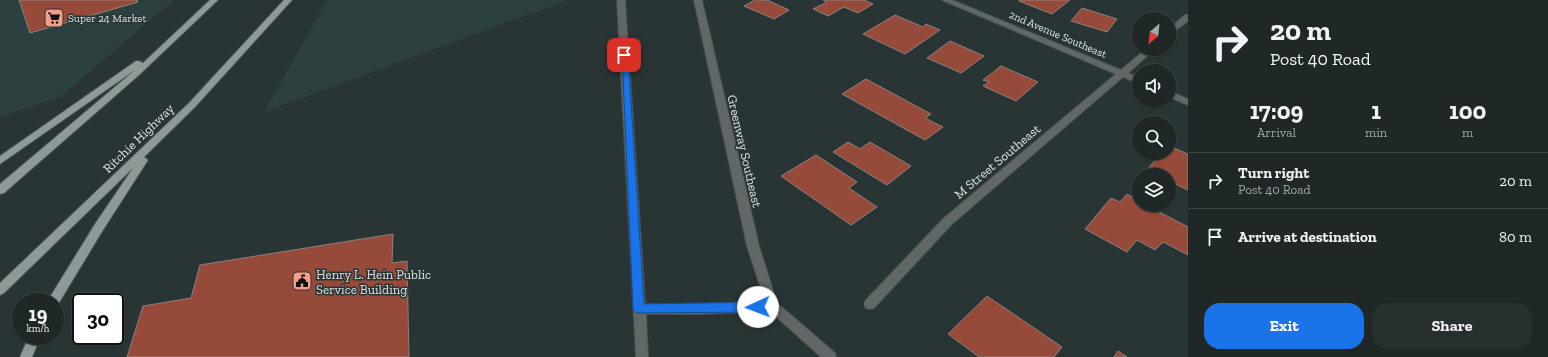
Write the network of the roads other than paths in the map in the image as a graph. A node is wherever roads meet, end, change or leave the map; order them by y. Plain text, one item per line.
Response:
1 (214, 0) edge
2 (288, 0) edge
3 (621, 0) edge
4 (698, 0) edge
5 (946, 0) edge
6 (1188, 17) edge
7 (1176, 27) edge
8 (178, 35) junction
9 (1143, 56) edge
10 (1121, 74) junction
11 (1132, 78) edge
12 (1176, 97) edge
13 (1188, 102) edge
14 (153, 145) junction
15 (0, 161) edge
16 (0, 190) edge
17 (0, 290) edge
18 (59, 293) edge
19 (870, 304) dead end
20 (772, 306) junction
21 (639, 309) junction
22 (31, 345) edge
23 (26, 357) edge
24 (642, 357) edge
25 (830, 357) edge

1 - 8 main road
2 - 14 main road, Ritchie Highway
3 - 21 street
4 - 20 street, Greenway Southeast
5 - 10 street, 2nd Avenue Southeast
6 - 7 street
8 - 15 main road
8 - 16 main road
9 - 10 street, M Street Southeast
10 - 11 street, 2nd Avenue Southeast
10 - 19 street, M Street Southeast
12 - 13 street
14 - 17 main road, Ritchie Highway
14 - 18 main road
20 - 21 street
20 - 25 street
21 - 24 street
22 - 23 main road

